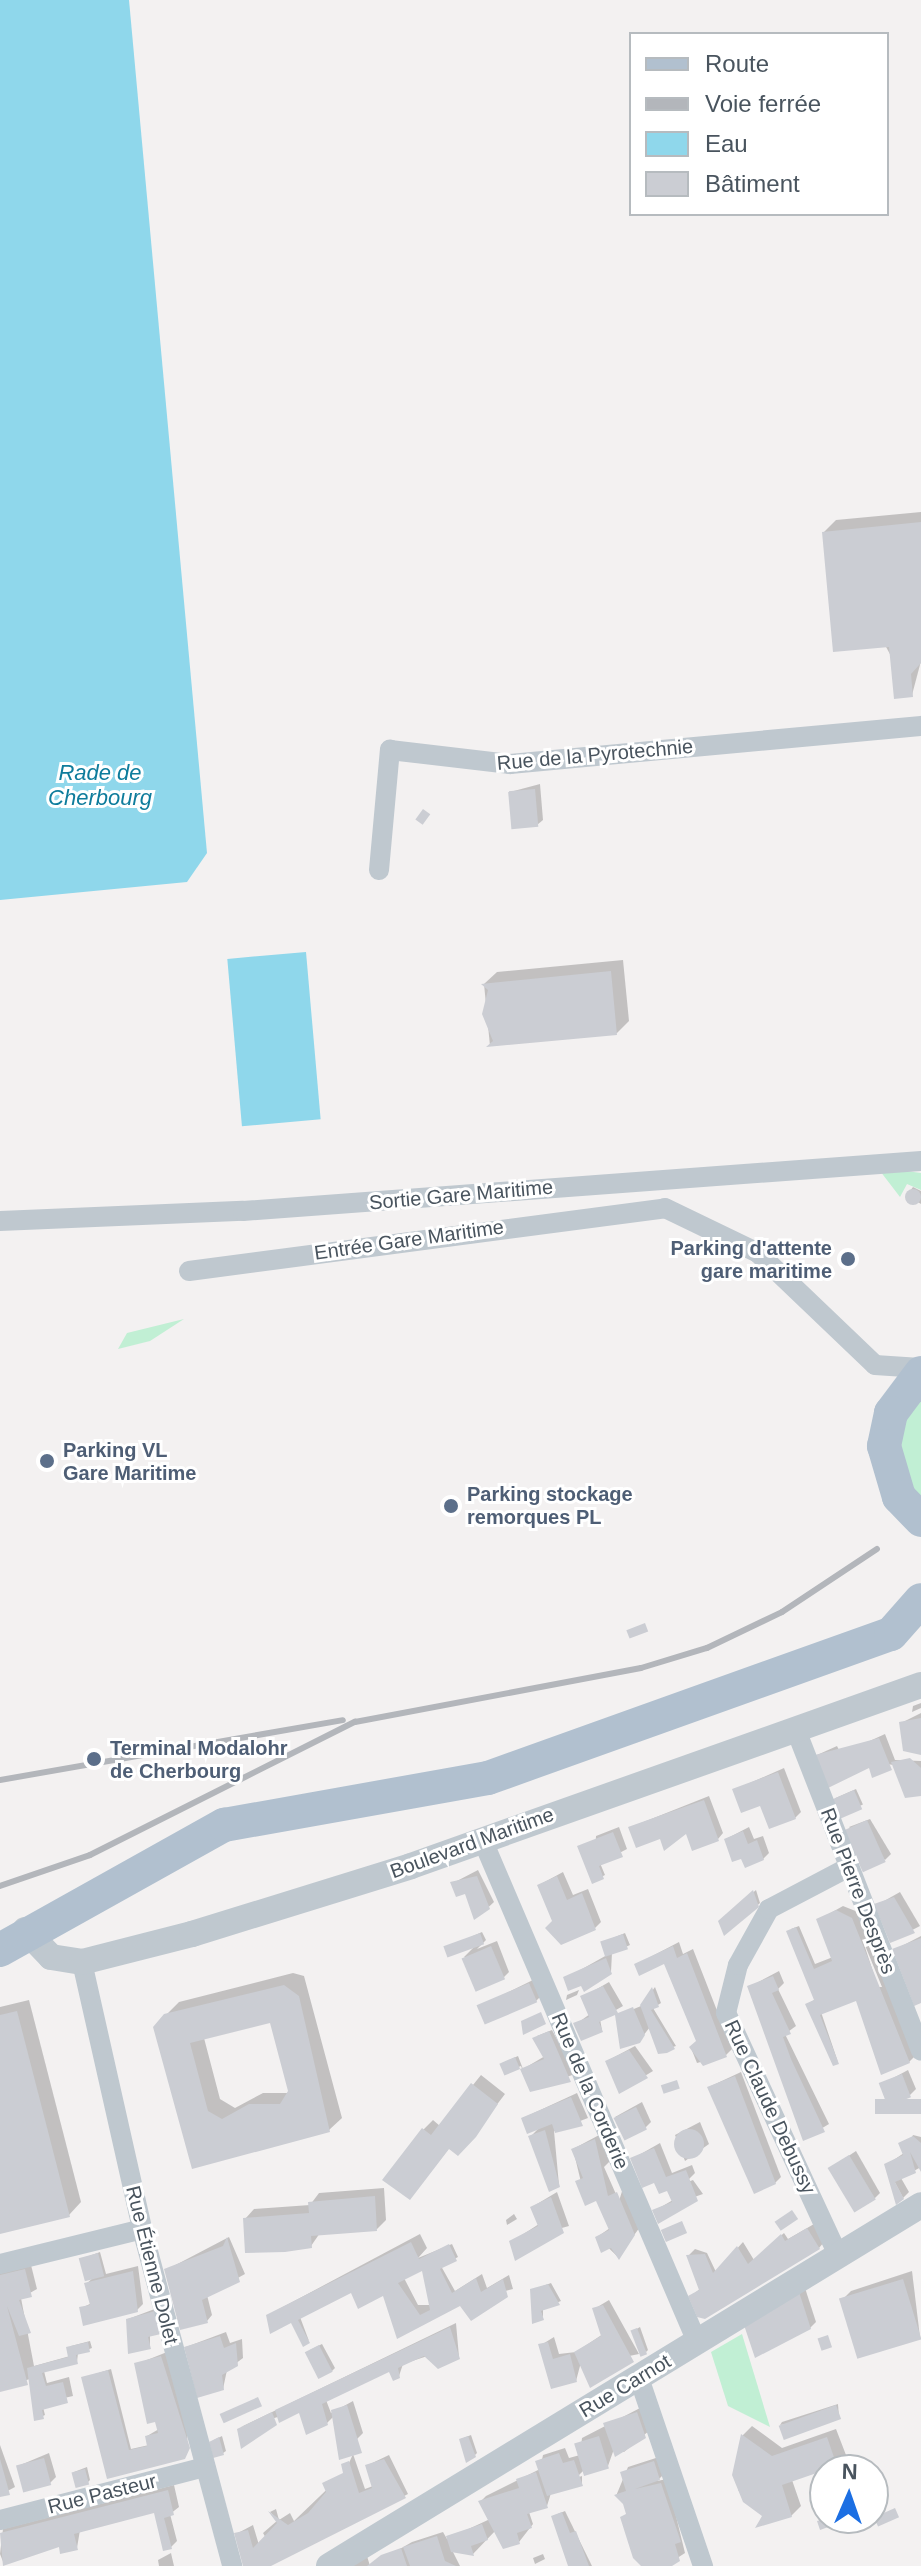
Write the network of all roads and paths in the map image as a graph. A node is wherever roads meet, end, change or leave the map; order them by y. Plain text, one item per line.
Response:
1 (921, 726) edge
2 (379, 870) dead end
3 (921, 1161) edge
4 (0, 1221) edge
5 (189, 1271) dead end
6 (921, 1371) edge
7 (921, 1520) edge
8 (918, 1601) edge
9 (921, 1685) edge
10 (796, 1730) junction
11 (483, 1841) junction
12 (849, 1867) junction
13 (8, 1939) edge
14 (82, 1962) junction
15 (921, 2051) edge
16 (921, 2205) edge
17 (142, 2229) junction
18 (838, 2255) junction
19 (0, 2264) edge
20 (697, 2342) junction
21 (639, 2378) junction
22 (205, 2467) junction
23 (0, 2520) edge
24 (232, 2566) edge
25 (329, 2566) edge
26 (703, 2566) edge

1 - 2 street, Rue de la Pyrotechnie
3 - 4 street, Sortie Gare Maritime
5 - 6 street, Entrée Gare Maritime
6 - 7 main road
8 - 13 main road
9 - 10 street, Boulevard Maritime
10 - 11 street, Boulevard Maritime
10 - 12 street, Rue Pierre Desprès
11 - 14 street, Boulevard Maritime
11 - 20 street, Rue de la Corderie
12 - 15 street, Rue Pierre Desprès
12 - 18 street, Rue Claude Debussy
13 - 14 street
14 - 17 street, Rue Étienne Dolet
16 - 18 street, Rue Carnot
17 - 19 street
17 - 22 street, Rue Étienne Dolet
18 - 20 street, Rue Carnot
20 - 21 street, Rue Carnot
21 - 25 street, Rue Carnot
21 - 26 street
22 - 23 street, Rue Pasteur
22 - 24 street, Rue Étienne Dolet

